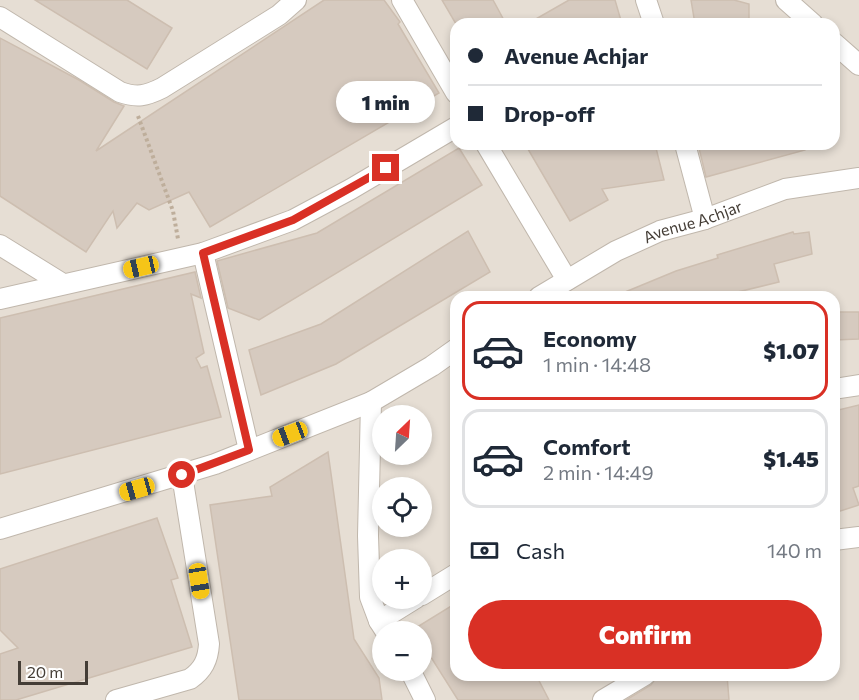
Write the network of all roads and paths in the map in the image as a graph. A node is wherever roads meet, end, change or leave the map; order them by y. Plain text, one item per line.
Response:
1 (296, 0) edge
2 (402, 0) edge
3 (646, 0) edge
4 (786, 0) edge
5 (0, 17) edge
6 (652, 18) edge
7 (806, 18) edge
8 (840, 48) edge
9 (859, 65) edge
10 (450, 83) edge
11 (134, 97) junction
12 (450, 131) edge
13 (490, 150) edge
14 (687, 150) edge
15 (859, 178) edge
16 (705, 219) junction
17 (0, 245) edge
18 (203, 253) junction
19 (181, 258) junction
20 (567, 280) junction
21 (63, 284) junction
22 (549, 291) edge
23 (0, 299) edge
24 (450, 353) edge
25 (859, 385) edge
26 (840, 388) edge
27 (371, 402) junction
28 (249, 450) junction
29 (182, 475) junction
30 (0, 529) edge
31 (859, 537) edge
32 (840, 539) edge
33 (450, 578) edge
34 (432, 589) edge
35 (403, 609) edge
36 (381, 621) edge
37 (389, 621) edge
38 (416, 681) edge
39 (635, 681) edge
40 (116, 700) edge
41 (425, 700) edge
42 (603, 700) edge

1 - 11 street
2 - 10 street
3 - 6 street
4 - 7 street
5 - 11 street
8 - 9 street
11 - 19 path
12 - 18 street
13 - 20 street
14 - 16 street
15 - 16 street, Avenue Achjar
16 - 20 street, Avenue Achjar
17 - 21 street
18 - 19 street
18 - 28 street
19 - 21 street
20 - 22 street, Avenue Achjar
21 - 23 street
24 - 27 street
25 - 26 street
27 - 28 street
27 - 36 street
28 - 29 street
29 - 30 street
29 - 40 street
31 - 32 street
33 - 34 street
35 - 37 street
38 - 41 street
39 - 42 street

